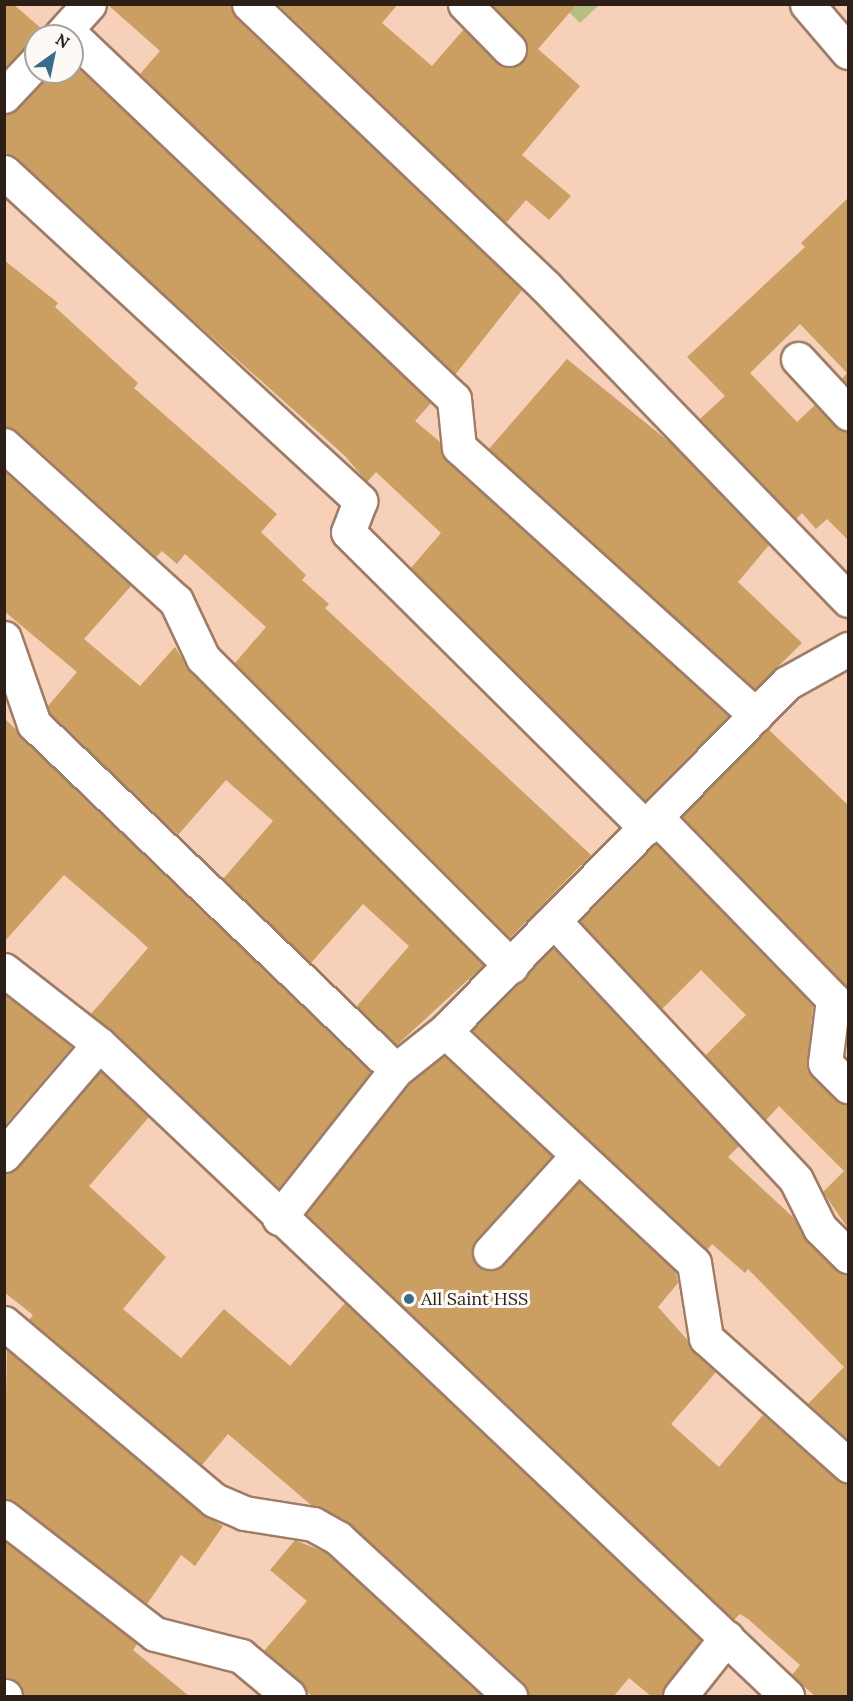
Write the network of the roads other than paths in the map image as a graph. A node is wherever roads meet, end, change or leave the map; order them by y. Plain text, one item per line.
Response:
1 (89, 4) edge
2 (249, 4) edge
3 (465, 4) edge
4 (807, 4) edge
5 (71, 24) edge
6 (508, 49) dead end
7 (849, 52) edge
8 (84, 53) edge
9 (24, 75) edge
10 (4, 96) edge
11 (4, 172) edge
12 (798, 359) dead end
13 (849, 413) edge
14 (4, 445) edge
15 (849, 600) edge
16 (4, 638) edge
17 (849, 649) edge
18 (756, 715) junction
19 (651, 823) junction
20 (554, 921) junction
21 (510, 966) junction
22 (4, 970) edge
23 (445, 1031) junction
24 (99, 1044) junction
25 (396, 1070) junction
26 (849, 1086) edge
27 (4, 1155) edge
28 (576, 1157) junction
29 (279, 1218) junction
30 (490, 1252) dead end
31 (849, 1256) edge
32 (4, 1323) edge
33 (849, 1465) edge
34 (4, 1517) edge
35 (727, 1637) junction
36 (289, 1696) edge
37 (510, 1696) edge
38 (681, 1696) edge
39 (787, 1696) edge

1 - 5 street
2 - 15 street
3 - 6 street
4 - 7 street
8 - 18 street
9 - 10 street
11 - 19 street
12 - 13 street
14 - 21 street
16 - 25 street
17 - 18 street
18 - 19 street
19 - 20 street
19 - 26 street
20 - 21 street
20 - 31 street
21 - 23 street
22 - 24 street
23 - 25 street
23 - 28 street
24 - 27 street
24 - 29 street
25 - 29 street
28 - 30 street
28 - 33 street
29 - 35 street
32 - 37 street
34 - 36 street
35 - 38 street
35 - 39 street

